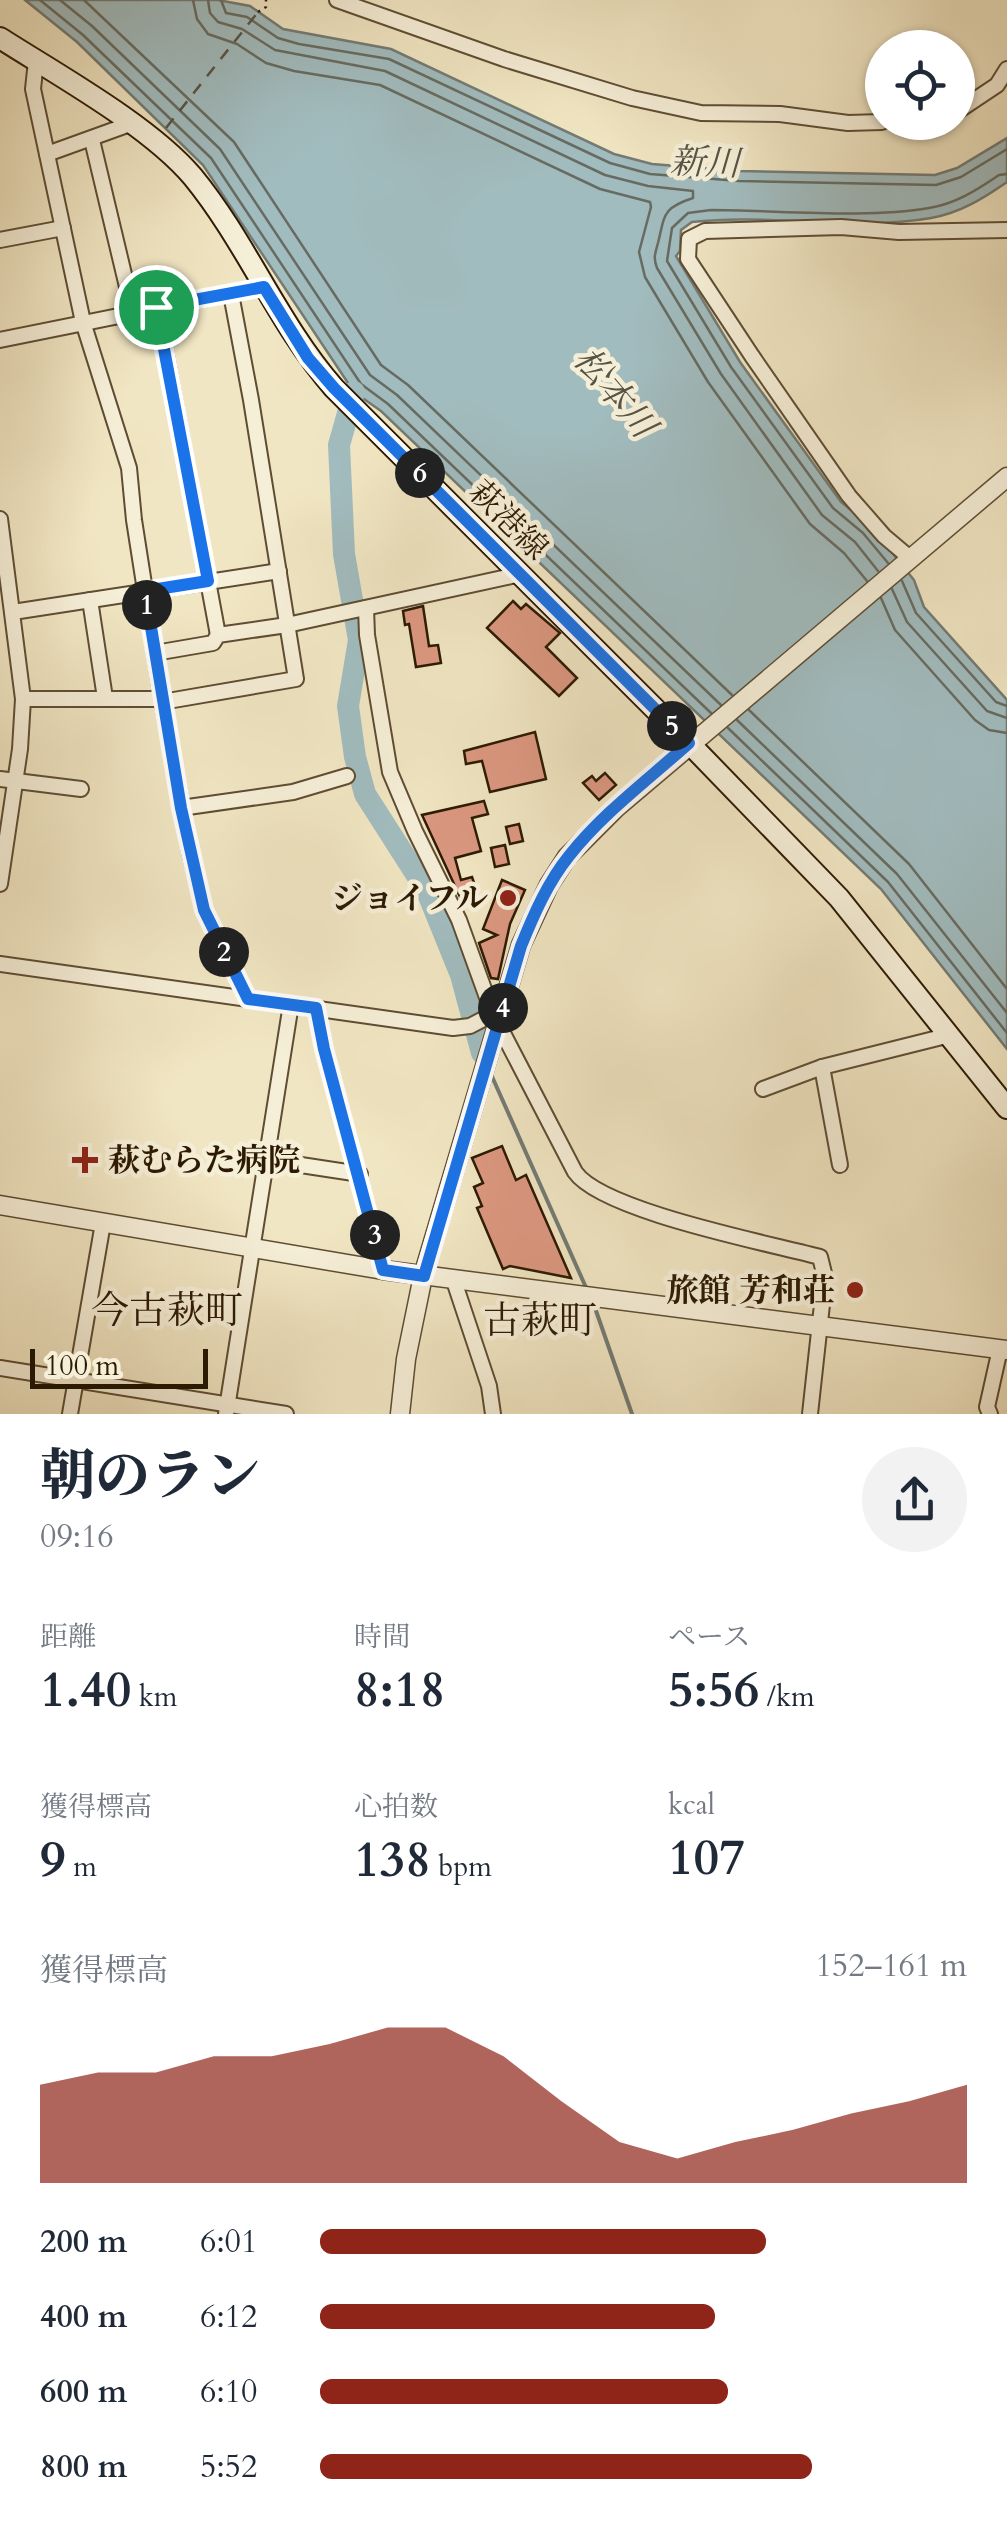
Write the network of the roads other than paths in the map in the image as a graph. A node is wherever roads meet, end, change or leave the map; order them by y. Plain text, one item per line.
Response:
1 (337, 0) edge
2 (0, 38) edge
3 (36, 61) junction
4 (1007, 69) edge
5 (997, 85) junction
6 (975, 100) edge
7 (1007, 100) edge
8 (865, 122) edge
9 (130, 124) junction
10 (92, 140) junction
11 (48, 154) junction
12 (63, 228) junction
13 (1007, 230) edge
14 (0, 240) edge
15 (264, 287) junction
16 (231, 294) junction
17 (156, 307) junction
18 (133, 312) junction
19 (83, 322) junction
20 (0, 340) edge
21 (1007, 476) edge
22 (0, 520) edge
23 (907, 561) junction
24 (3, 568) edge
25 (279, 570) junction
26 (521, 574) junction
27 (208, 581) junction
28 (145, 591) junction
29 (90, 600) junction
30 (357, 610) junction
31 (14, 612) junction
32 (287, 625) junction
33 (218, 636) junction
34 (156, 654) junction
35 (105, 698) junction
36 (23, 699) junction
37 (162, 701) junction
38 (698, 737) junction
39 (348, 776) dead end
40 (8, 780) edge
41 (80, 789) dead end
42 (181, 808) junction
43 (0, 884) edge
44 (0, 964) edge
45 (248, 999) junction
46 (291, 1004) junction
47 (316, 1008) junction
48 (496, 1019) junction
49 (950, 1035) junction
50 (822, 1067) junction
51 (764, 1089) dead end
52 (1007, 1108) edge
53 (268, 1160) junction
54 (840, 1165) dead end
55 (360, 1174) junction
56 (0, 1205) edge
57 (102, 1223) junction
58 (253, 1248) junction
59 (383, 1270) junction
60 (424, 1276) junction
61 (454, 1278) junction
62 (818, 1326) junction
63 (1003, 1349) edge
64 (0, 1368) edge
65 (76, 1381) junction
66 (227, 1409) edge
67 (70, 1414) edge
68 (286, 1414) edge
69 (400, 1414) edge
70 (493, 1414) edge
71 (810, 1414) edge
72 (990, 1414) edge

1 - 8 street
2 - 3 main road, 萩港線
3 - 9 main road, 萩港線
3 - 11 street
4 - 5 street
5 - 6 street
5 - 7 street
9 - 10 street
9 - 15 main road, 萩港線
10 - 11 street
10 - 18 street
11 - 12 street
12 - 14 street
12 - 19 street
13 - 23 street
15 - 16 street
15 - 26 main road, 萩港線
16 - 17 street
16 - 25 street
17 - 18 street
17 - 27 street
18 - 19 street
19 - 20 street
19 - 28 street
21 - 23 street
22 - 24 street
23 - 38 street
24 - 31 street
25 - 27 street
25 - 32 street
26 - 30 street
26 - 38 main road, 萩港線
27 - 28 street
27 - 33 street
28 - 29 street
28 - 34 street
29 - 31 street
29 - 35 street
30 - 32 street
30 - 48 street
31 - 36 street
32 - 33 street
32 - 37 street
33 - 34 street
34 - 37 street
35 - 36 street
35 - 37 street
36 - 40 street
37 - 42 street
38 - 48 street
38 - 49 main road, 萩港線
39 - 42 street
40 - 41 street
40 - 43 street
42 - 45 street
44 - 45 street
45 - 46 street
46 - 47 street
46 - 53 street
47 - 48 street
47 - 55 street
48 - 60 street
48 - 62 street
49 - 50 street
49 - 52 main road, 萩港線
50 - 51 street
50 - 54 street
53 - 55 street
53 - 58 street
55 - 59 street
56 - 57 street
57 - 58 street
57 - 65 street
58 - 59 street
58 - 66 street
59 - 60 street
60 - 61 street
60 - 69 street
61 - 62 street
61 - 70 street
62 - 63 street
62 - 71 street
63 - 72 street
64 - 65 street
65 - 66 street
65 - 67 street
66 - 68 street

